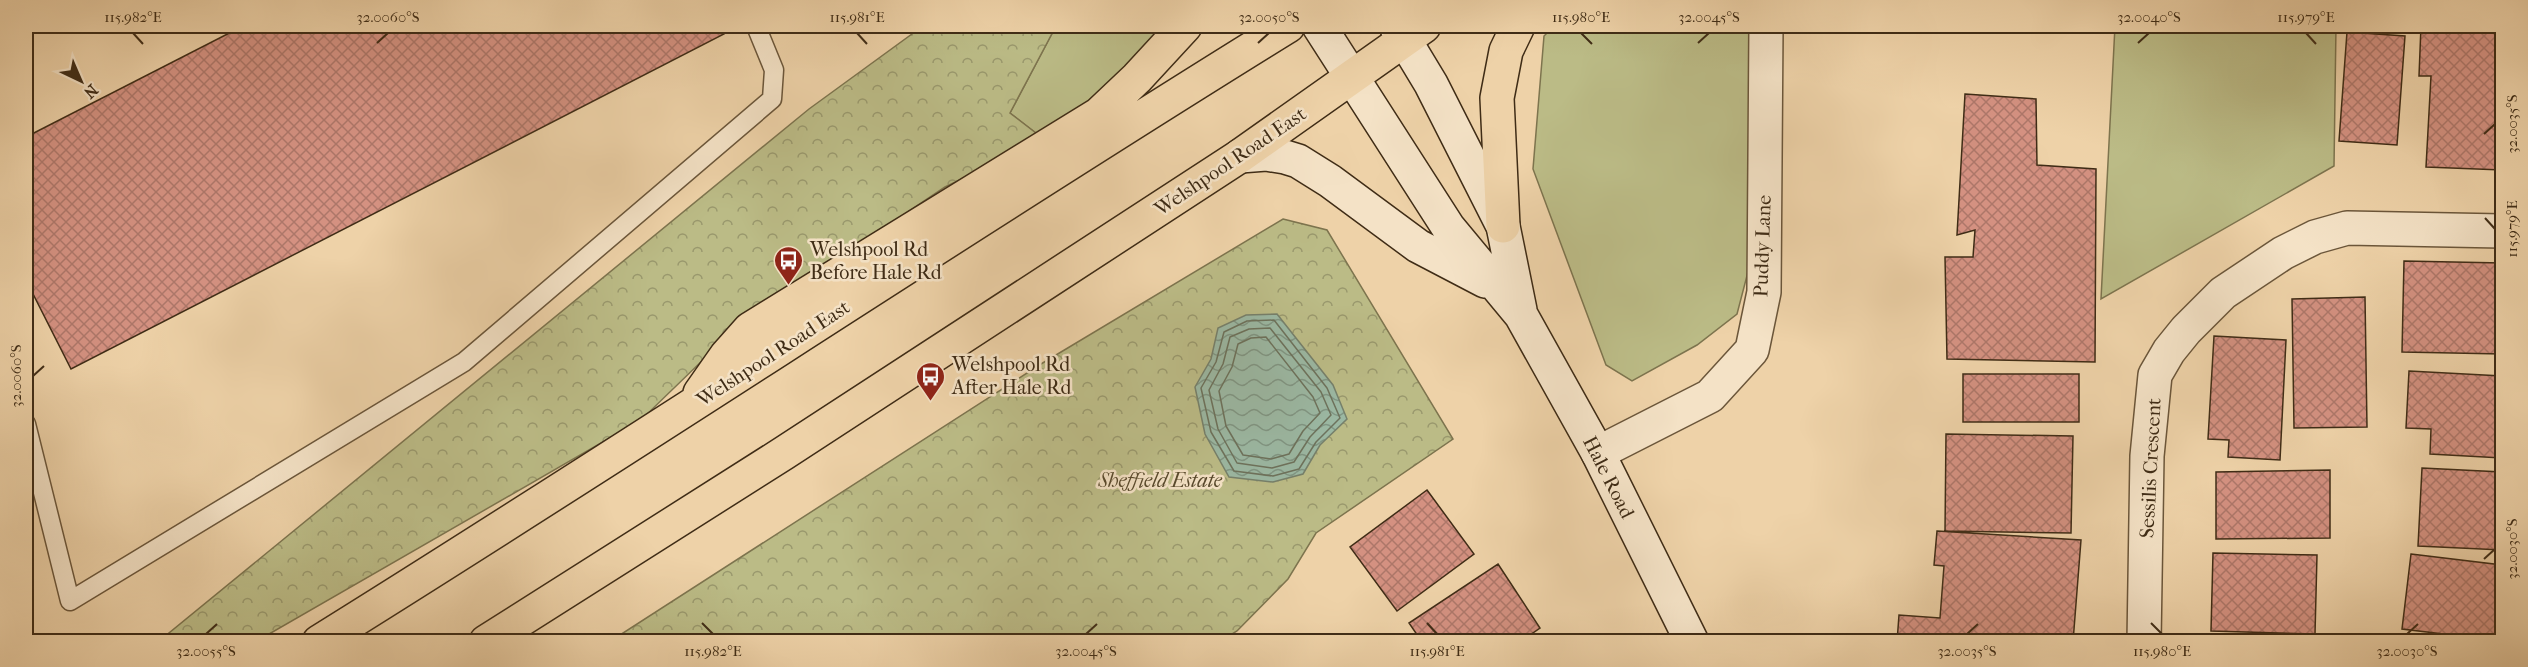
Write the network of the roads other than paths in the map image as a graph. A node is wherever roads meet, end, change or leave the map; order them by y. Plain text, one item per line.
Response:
1 (756, 26) edge
2 (1185, 26) edge
3 (1288, 26) edge
4 (1319, 26) edge
5 (1518, 26) edge
6 (1766, 26) edge
7 (1408, 30) edge
8 (1353, 76) junction
9 (1240, 156) junction
10 (1503, 226) junction
11 (2502, 231) edge
12 (1500, 289) junction
13 (1521, 315) junction
14 (692, 404) junction
15 (26, 424) edge
16 (1598, 453) junction
17 (319, 642) edge
18 (486, 642) edge
19 (1692, 642) edge
20 (2144, 642) edge

1 - 15 lane
2 - 14 highway
3 - 14 highway, Welshpool Road East
4 - 8 main road, Hale Road
5 - 10 highway
6 - 16 main road, Puddy Lane
7 - 8 highway, Welshpool Road East
7 - 10 main road, Hale Road
8 - 9 highway, Welshpool Road East
8 - 12 main road, Hale Road
9 - 12 main road
9 - 18 highway, Welshpool Road East
10 - 13 main road, Hale Road
11 - 20 main road, Sessilis Crescent
12 - 13 main road, Hale Road
13 - 16 main road, Hale Road
14 - 17 highway, Welshpool Road East
16 - 19 main road, Hale Road

